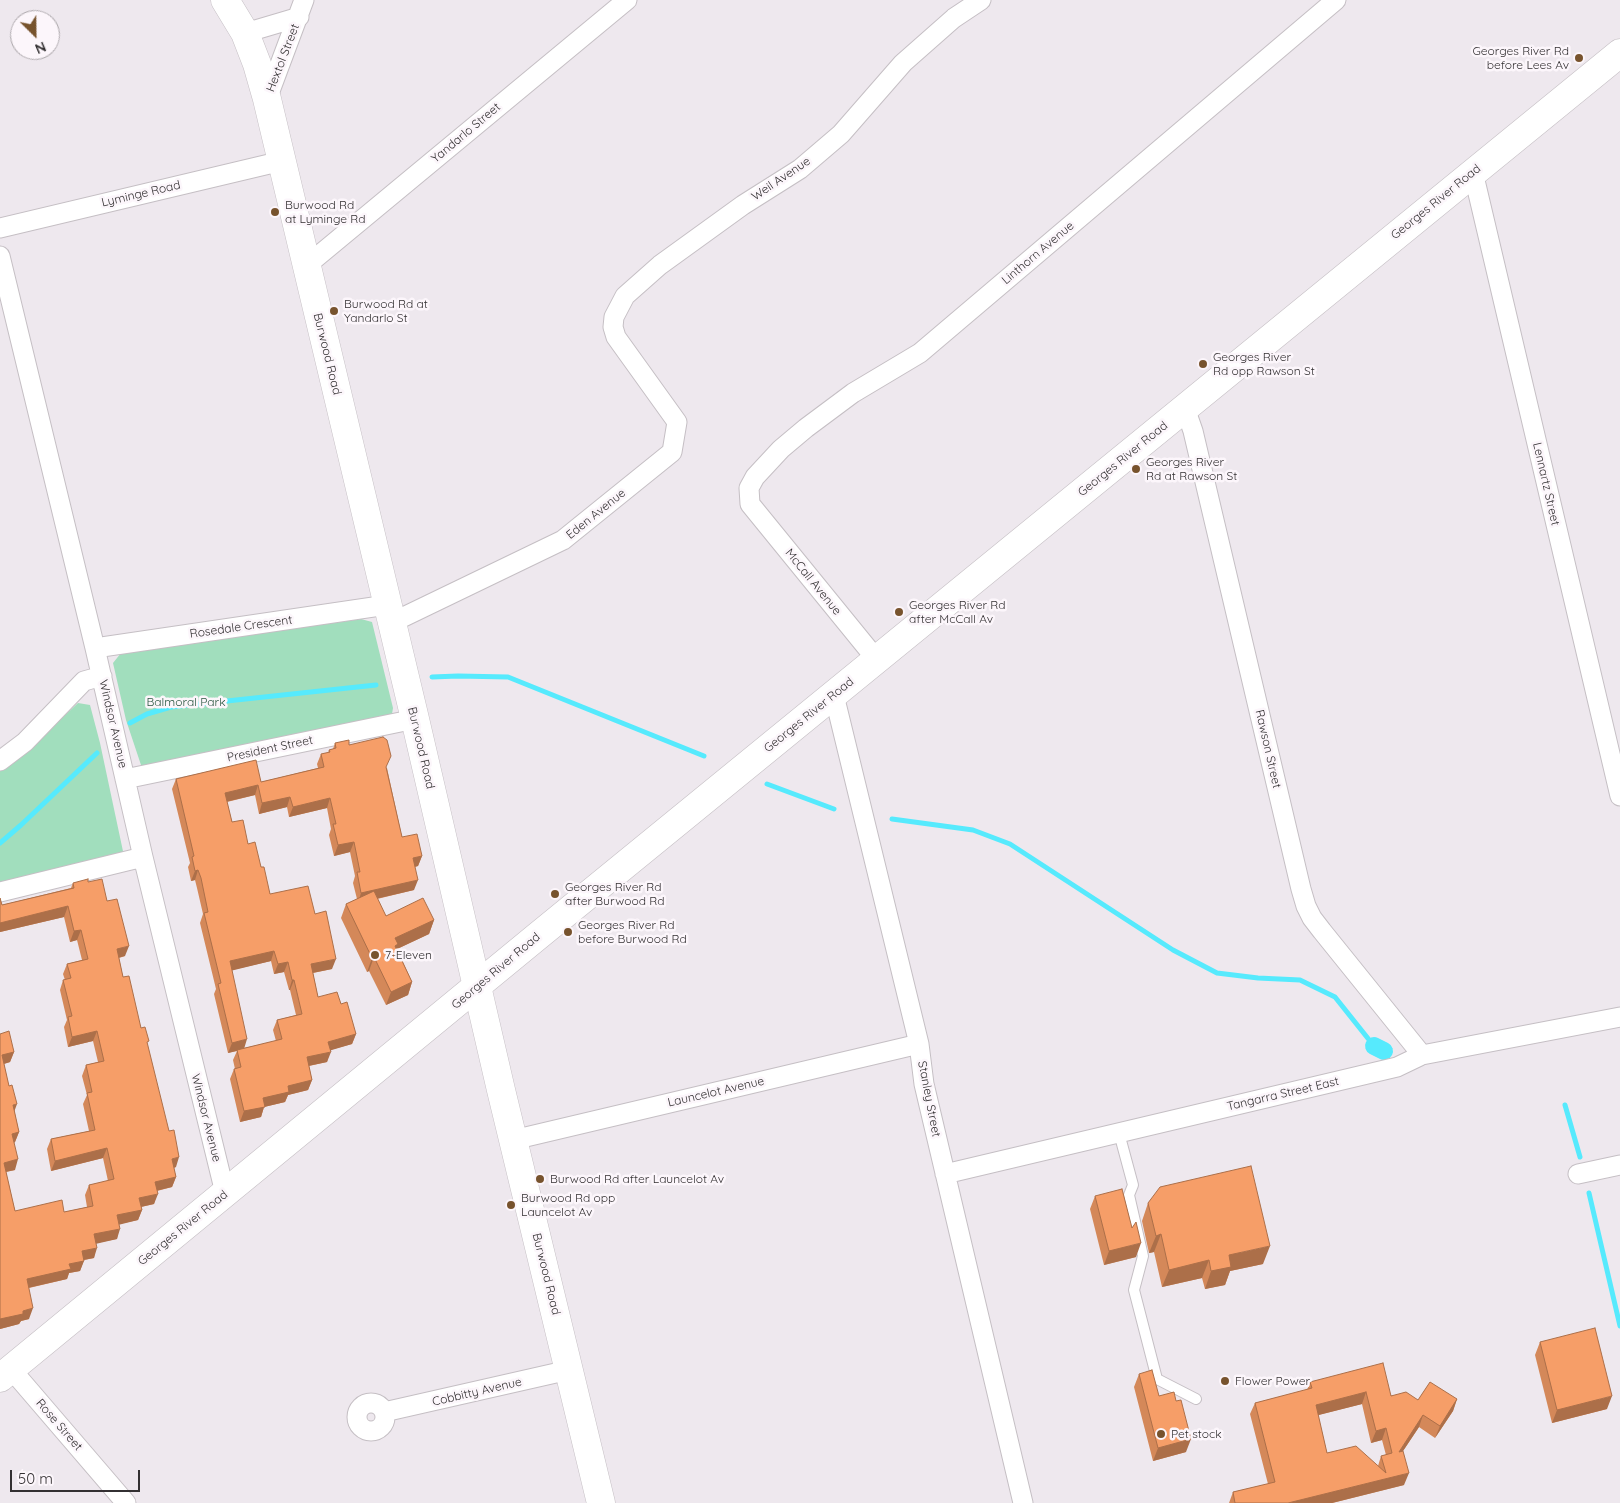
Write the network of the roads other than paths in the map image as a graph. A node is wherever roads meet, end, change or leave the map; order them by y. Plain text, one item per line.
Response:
1 (225, 0) edge
2 (626, 0) edge
3 (981, 0) edge
4 (1336, 0) edge
5 (302, 8) edge
6 (245, 33) junction
7 (1620, 52) edge
8 (267, 99) junction
9 (282, 161) junction
10 (1472, 172) junction
11 (0, 228) edge
12 (0, 256) edge
13 (306, 266) junction
14 (616, 337) joint
15 (1185, 408) junction
16 (750, 504) joint
17 (389, 614) junction
18 (95, 648) junction
19 (877, 660) junction
20 (102, 676) junction
21 (834, 695) junction
22 (415, 719) junction
23 (0, 761) edge
24 (125, 780) junction
25 (1620, 796) edge
26 (143, 857) junction
27 (0, 892) edge
28 (477, 986) junction
29 (1620, 1017) edge
30 (919, 1044) junction
31 (1422, 1055) junction
32 (1119, 1132) junction
33 (513, 1140) junction
34 (1620, 1165) edge
35 (945, 1174) junction
36 (1578, 1174) dead end
37 (225, 1193) junction
38 (569, 1370) junction
39 (6, 1374) edge
40 (1196, 1399) dead end
41 (384, 1412) dead end
42 (126, 1503) edge
43 (601, 1503) edge
44 (1023, 1503) edge

1 - 6 main road, Burwood Road
2 - 13 street, Yandarlo Street
3 - 14 street, Weil Avenue
4 - 16 street, Linthorn Avenue
5 - 6 street, Hextol Street
5 - 8 street, Hextol Street
6 - 8 main road, Burwood Road
7 - 10 main road, Georges River Road
8 - 9 main road, Burwood Road
9 - 11 street, Lyminge Road
9 - 13 main road, Burwood Road
10 - 15 main road, Georges River Road
10 - 25 street, Lennartz Street
12 - 18 street, Windsor Avenue
13 - 17 main road, Burwood Road
14 - 17 street, Eden Avenue
15 - 19 main road, Georges River Road
15 - 31 street, Rawson Street
16 - 19 street, McCall Avenue
17 - 18 street, Rosedale Crescent
17 - 22 main road, Burwood Road
18 - 20 street, Windsor Avenue
19 - 21 main road, Georges River Road
20 - 23 street
20 - 24 street, Windsor Avenue
21 - 28 main road, Georges River Road
21 - 30 street, Stanley Street
22 - 24 street, President Street
22 - 28 main road, Burwood Road
24 - 26 street, Windsor Avenue
26 - 27 street
26 - 37 street, Windsor Avenue
28 - 33 main road, Burwood Road
28 - 37 main road, Georges River Road
29 - 31 street, Tangarra Street East
30 - 33 street, Launcelot Avenue
30 - 35 street, Stanley Street
31 - 32 street, Tangarra Street East
32 - 35 street, Tangarra Street East
32 - 40 lane
33 - 38 main road, Burwood Road
34 - 36 street
35 - 44 street, Stanley Street
37 - 39 main road, Georges River Road
38 - 41 street, Cobbitty Avenue
38 - 43 main road, Burwood Road
39 - 42 street, Rose Street

